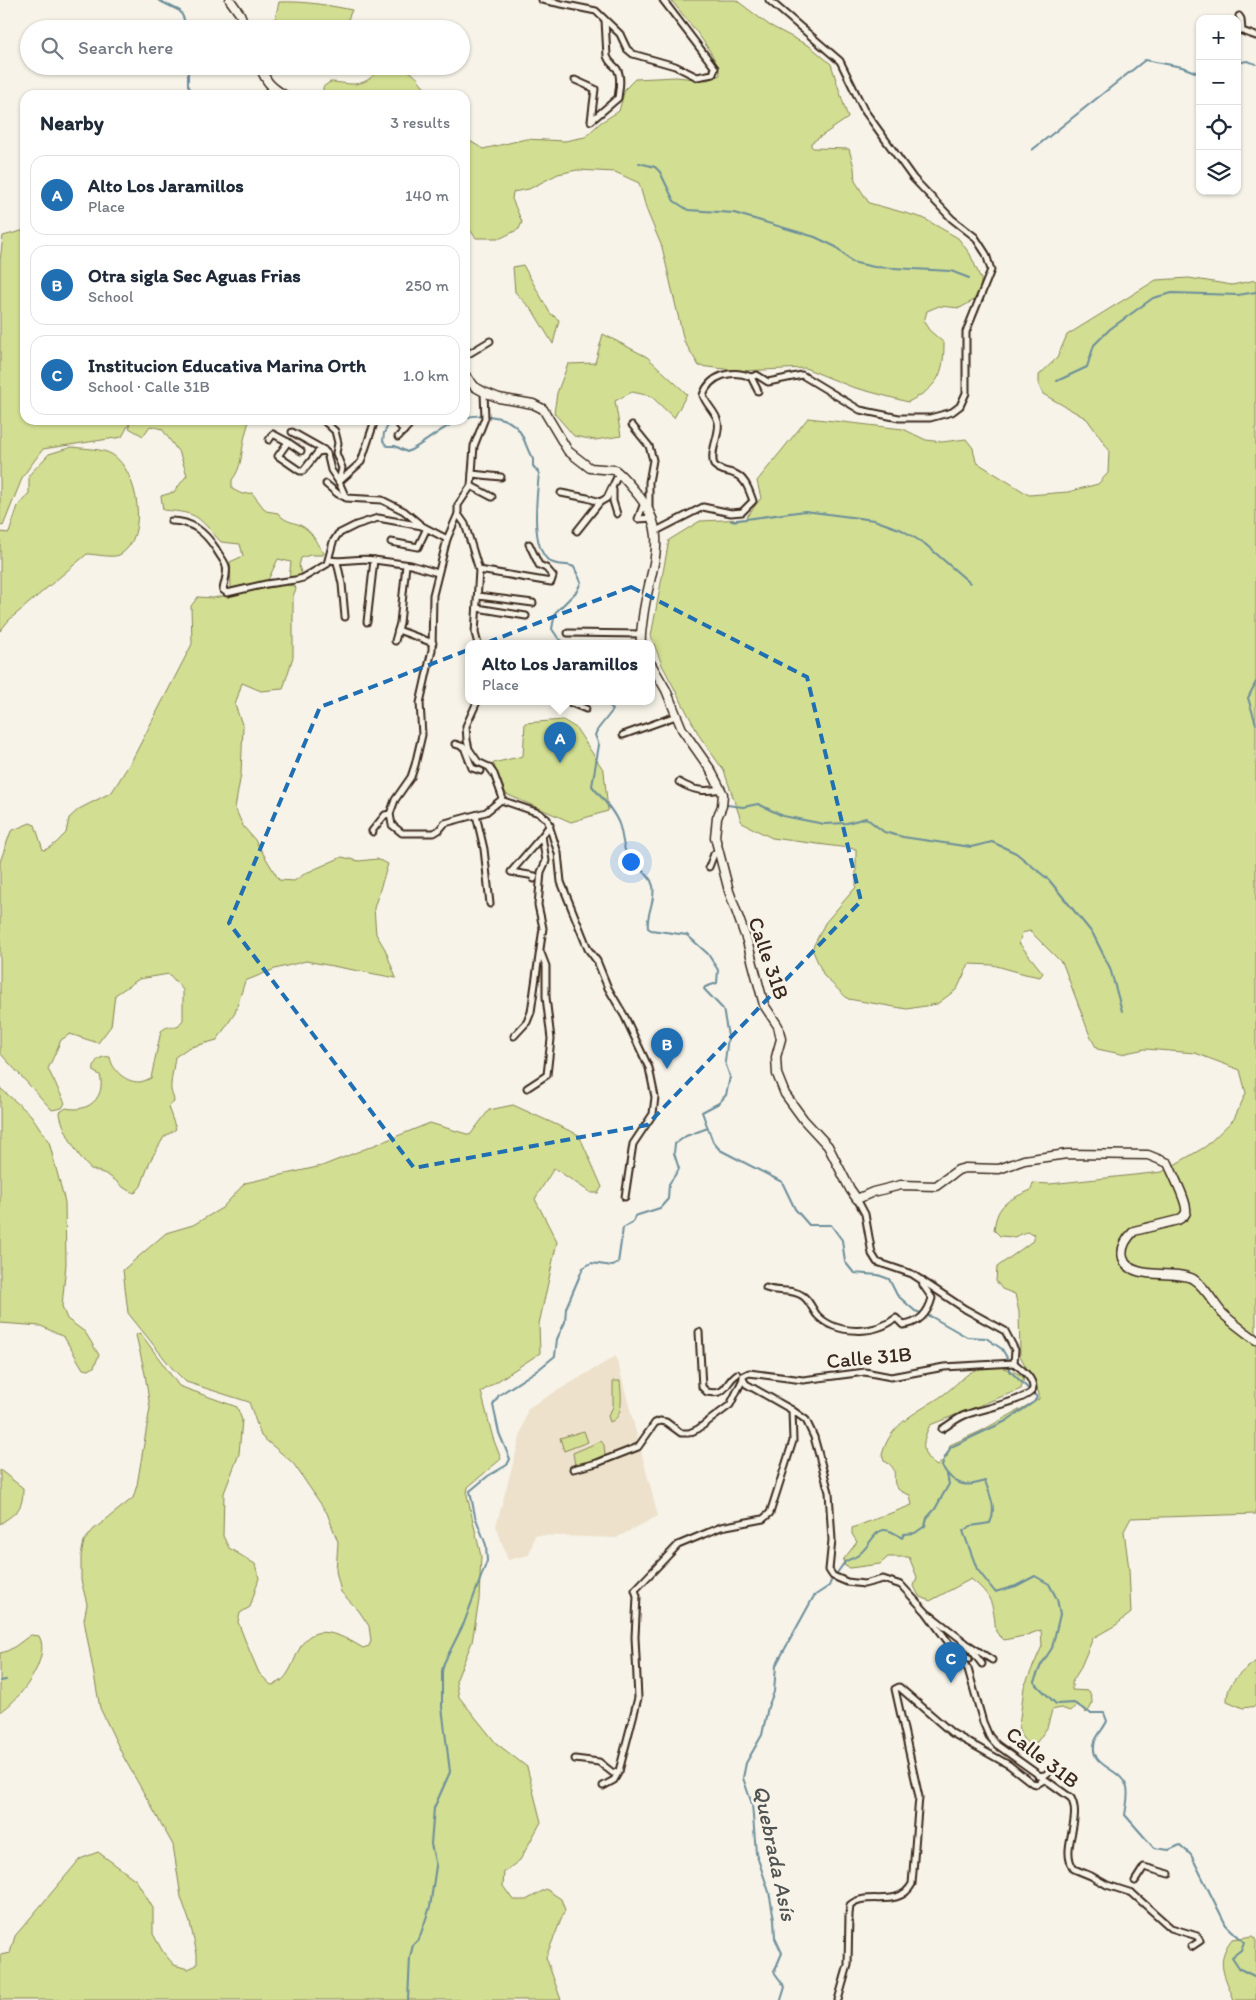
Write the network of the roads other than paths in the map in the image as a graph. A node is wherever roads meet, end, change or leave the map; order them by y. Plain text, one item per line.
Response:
1 (230, 0) edge
2 (542, 0) edge
3 (663, 0) edge
4 (769, 0) edge
5 (1241, 19) edge
6 (242, 20) edge
7 (605, 20) junction
8 (1242, 31) joint
9 (1256, 36) edge
10 (263, 75) edge
11 (575, 80) dead end
12 (272, 88) joint
13 (275, 90) edge
14 (490, 341) dead end
15 (470, 353) edge
16 (751, 377) junction
17 (470, 382) edge
18 (758, 391) dead end
19 (484, 392) junction
20 (328, 425) edge
21 (373, 425) edge
22 (399, 425) edge
23 (409, 425) edge
24 (632, 425) dead end
25 (404, 431) junction
26 (292, 432) dead end
27 (398, 437) dead end
28 (269, 440) dead end
29 (288, 442) junction
30 (301, 450) dead end
31 (324, 451) junction
32 (619, 473) junction
33 (472, 474) junction
34 (501, 477) dead end
35 (339, 482) junction
36 (326, 484) dead end
37 (471, 486) junction
38 (613, 488) junction
39 (561, 492) dead end
40 (492, 496) dead end
41 (344, 497) junction
42 (600, 502) junction
43 (647, 505) junction
44 (458, 514) junction
45 (617, 514) dead end
46 (653, 518) junction
47 (171, 521) dead end
48 (424, 528) junction
49 (577, 531) dead end
50 (656, 531) junction
51 (447, 539) junction
52 (391, 542) dead end
53 (529, 544) dead end
54 (330, 560) junction
55 (374, 560) junction
56 (337, 562) junction
57 (406, 564) junction
58 (479, 570) junction
59 (438, 573) junction
60 (478, 596) junction
61 (533, 603) dead end
62 (477, 608) junction
63 (526, 616) dead end
64 (345, 617) dead end
65 (367, 622) dead end
66 (398, 630) junction
67 (568, 633) dead end
68 (641, 634) junction
69 (477, 640) edge
70 (642, 640) edge
71 (395, 641) dead end
72 (433, 643) junction
73 (655, 671) edge
74 (476, 705) edge
75 (576, 705) edge
76 (586, 709) dead end
77 (676, 716) junction
78 (623, 735) dead end
79 (455, 744) dead end
80 (481, 771) dead end
81 (679, 782) dead end
82 (720, 789) junction
83 (501, 800) junction
84 (390, 814) junction
85 (476, 816) junction
86 (550, 825) junction
87 (373, 832) dead end
88 (542, 836) junction
89 (719, 851) junction
90 (709, 867) dead end
91 (534, 879) dead end
92 (490, 904) dead end
93 (540, 953) junction
94 (514, 1036) dead end
95 (527, 1088) dead end
96 (625, 1196) dead end
97 (857, 1199) junction
98 (922, 1280) junction
99 (766, 1288) dead end
100 (699, 1332) dead end
101 (1256, 1340) edge
102 (1011, 1364) junction
103 (737, 1374) dead end
104 (743, 1380) junction
105 (792, 1410) junction
106 (942, 1430) dead end
107 (573, 1469) dead end
108 (926, 1612) junction
109 (966, 1643) junction
110 (957, 1653) junction
111 (970, 1659) dead end
112 (992, 1660) dead end
113 (982, 1664) dead end
114 (575, 1759) dead end
115 (618, 1771) junction
116 (1050, 1771) dead end
117 (1038, 1776) junction
118 (1044, 1780) junction
119 (603, 1786) dead end
120 (1169, 1874) dead end
121 (1135, 1881) dead end
122 (1191, 1947) dead end
123 (838, 2000) edge

1 - 6 street
2 - 7 street
3 - 7 street
4 - 16 street
5 - 8 street
7 - 11 street
8 - 9 street
10 - 12 street
12 - 13 street
14 - 15 street
16 - 18 street
16 - 50 street
17 - 19 street
19 - 32 street
19 - 33 street
20 - 35 street
21 - 35 street
22 - 25 street
23 - 25 street
24 - 43 street
25 - 27 street
26 - 31 street
28 - 29 street
29 - 30 street
29 - 31 street
31 - 35 street
32 - 38 street
32 - 43 street
33 - 34 street
33 - 37 street
35 - 41 street
36 - 41 street
37 - 40 street
37 - 44 street
38 - 42 street
38 - 45 street
39 - 42 street
41 - 48 street
42 - 49 street
43 - 46 street
43 - 46 street
44 - 51 street
44 - 58 street
46 - 50 street
47 - 54 street
48 - 51 street
48 - 52 street
48 - 54 street
50 - 68 street
51 - 59 street
53 - 58 street
54 - 56 street
55 - 56 street
55 - 57 street
55 - 65 street
56 - 64 street
57 - 59 street
57 - 66 street
58 - 60 street
59 - 72 street
60 - 61 street
60 - 62 street
62 - 63 street
62 - 69 street
66 - 71 street
66 - 72 street
67 - 68 street
68 - 70 street
72 - 84 street
73 - 77 street, Calle 31B
74 - 83 street
75 - 76 street
77 - 78 street
77 - 82 street, Calle 31B
79 - 80 street
81 - 82 street
82 - 89 street, Calle 31B
83 - 85 street
83 - 86 street
84 - 85 street
84 - 87 street
85 - 92 street
86 - 88 street
86 - 96 street
88 - 91 street
88 - 93 street
89 - 90 street
89 - 97 street, Calle 31B
93 - 94 street
93 - 95 street
97 - 98 street, Calle 31B
97 - 101 street
98 - 99 street
98 - 102 street, Calle 31B
100 - 103 street
102 - 104 street, Calle 31B
102 - 106 street
104 - 105 street, Calle 31B
104 - 107 street
105 - 108 street, Calle 31B
105 - 115 street
108 - 109 street
108 - 110 street, Calle 31B
109 - 112 street
109 - 113 street
110 - 111 street
110 - 117 street, Calle 31B
114 - 115 street
115 - 119 street
116 - 117 street
117 - 118 street, Calle 31B
118 - 122 street, Calle 31B
118 - 123 street
120 - 121 street

